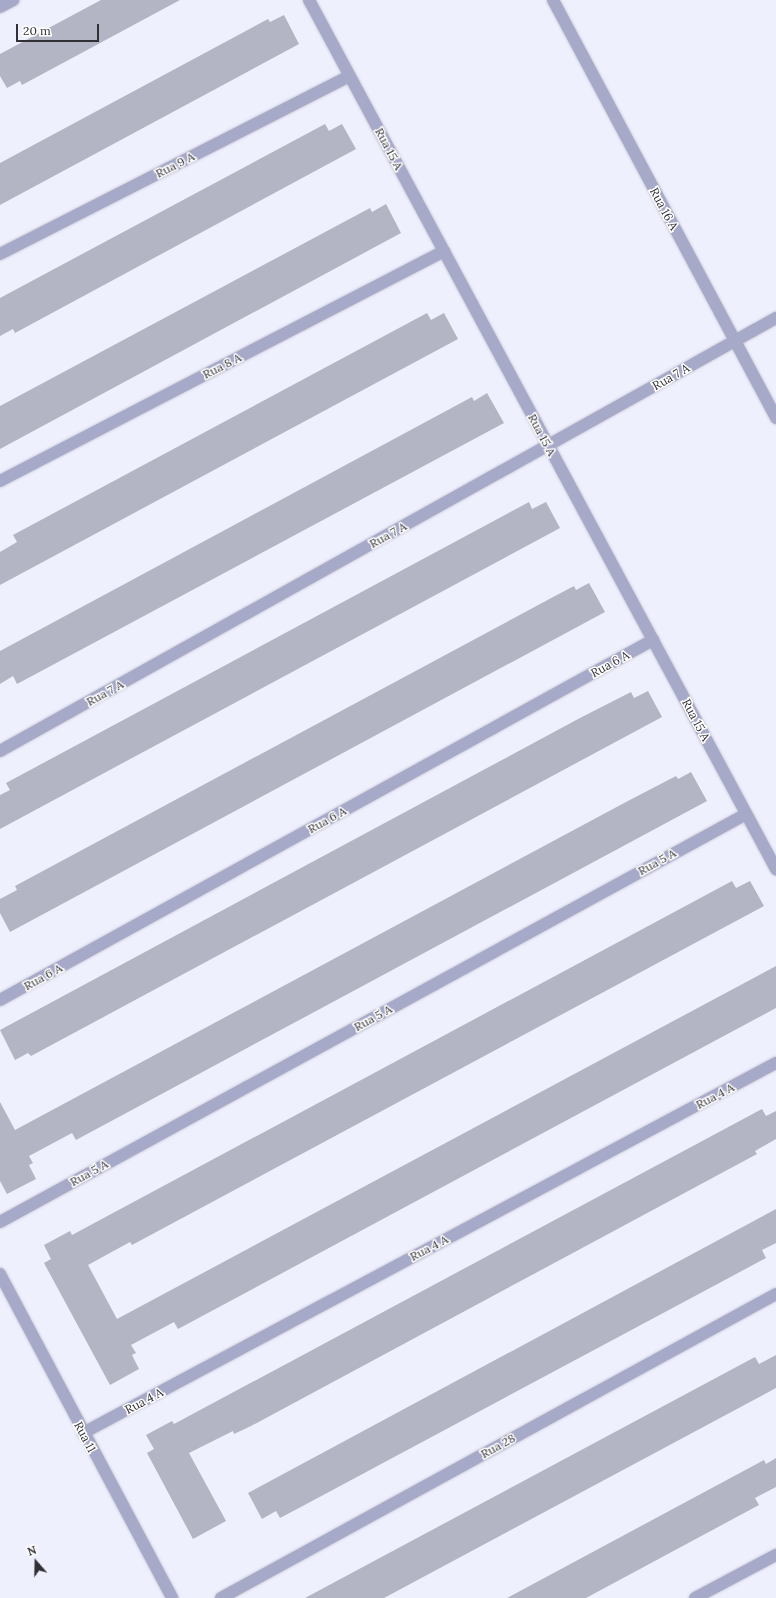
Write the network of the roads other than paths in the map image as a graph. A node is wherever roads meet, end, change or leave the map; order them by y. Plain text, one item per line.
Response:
1 (13, 0) edge
2 (309, 0) edge
3 (553, 0) edge
4 (0, 7) edge
5 (350, 76) junction
6 (444, 251) junction
7 (0, 254) edge
8 (776, 318) edge
9 (734, 341) junction
10 (776, 418) edge
11 (548, 446) junction
12 (0, 482) edge
13 (653, 640) junction
14 (0, 751) edge
15 (746, 814) junction
16 (776, 869) edge
17 (0, 1000) edge
18 (776, 1063) edge
19 (0, 1222) edge
20 (0, 1274) edge
21 (776, 1294) edge
22 (83, 1433) junction
23 (776, 1555) edge
24 (172, 1598) edge
25 (221, 1598) edge
26 (696, 1598) edge

1 - 4 street
2 - 5 street, Rua 15 A
3 - 9 street, Rua 16 A
5 - 6 street, Rua 15 A
5 - 7 street, Rua 9 A
6 - 11 street, Rua 15 A
6 - 12 street, Rua 8 A
8 - 9 street, Rua 7 A
9 - 10 street, Rua 16 A
9 - 11 street, Rua 7 A
11 - 13 street, Rua 15 A
11 - 14 street, Rua 7 A
13 - 15 street, Rua 15 A
13 - 17 street, Rua 6 A
15 - 16 street, Rua 15 A
15 - 19 street, Rua 5 A
18 - 22 street, Rua 4 A
20 - 22 street, Rua 11
21 - 25 street, Rua 28
22 - 24 street, Rua 11
23 - 26 street

